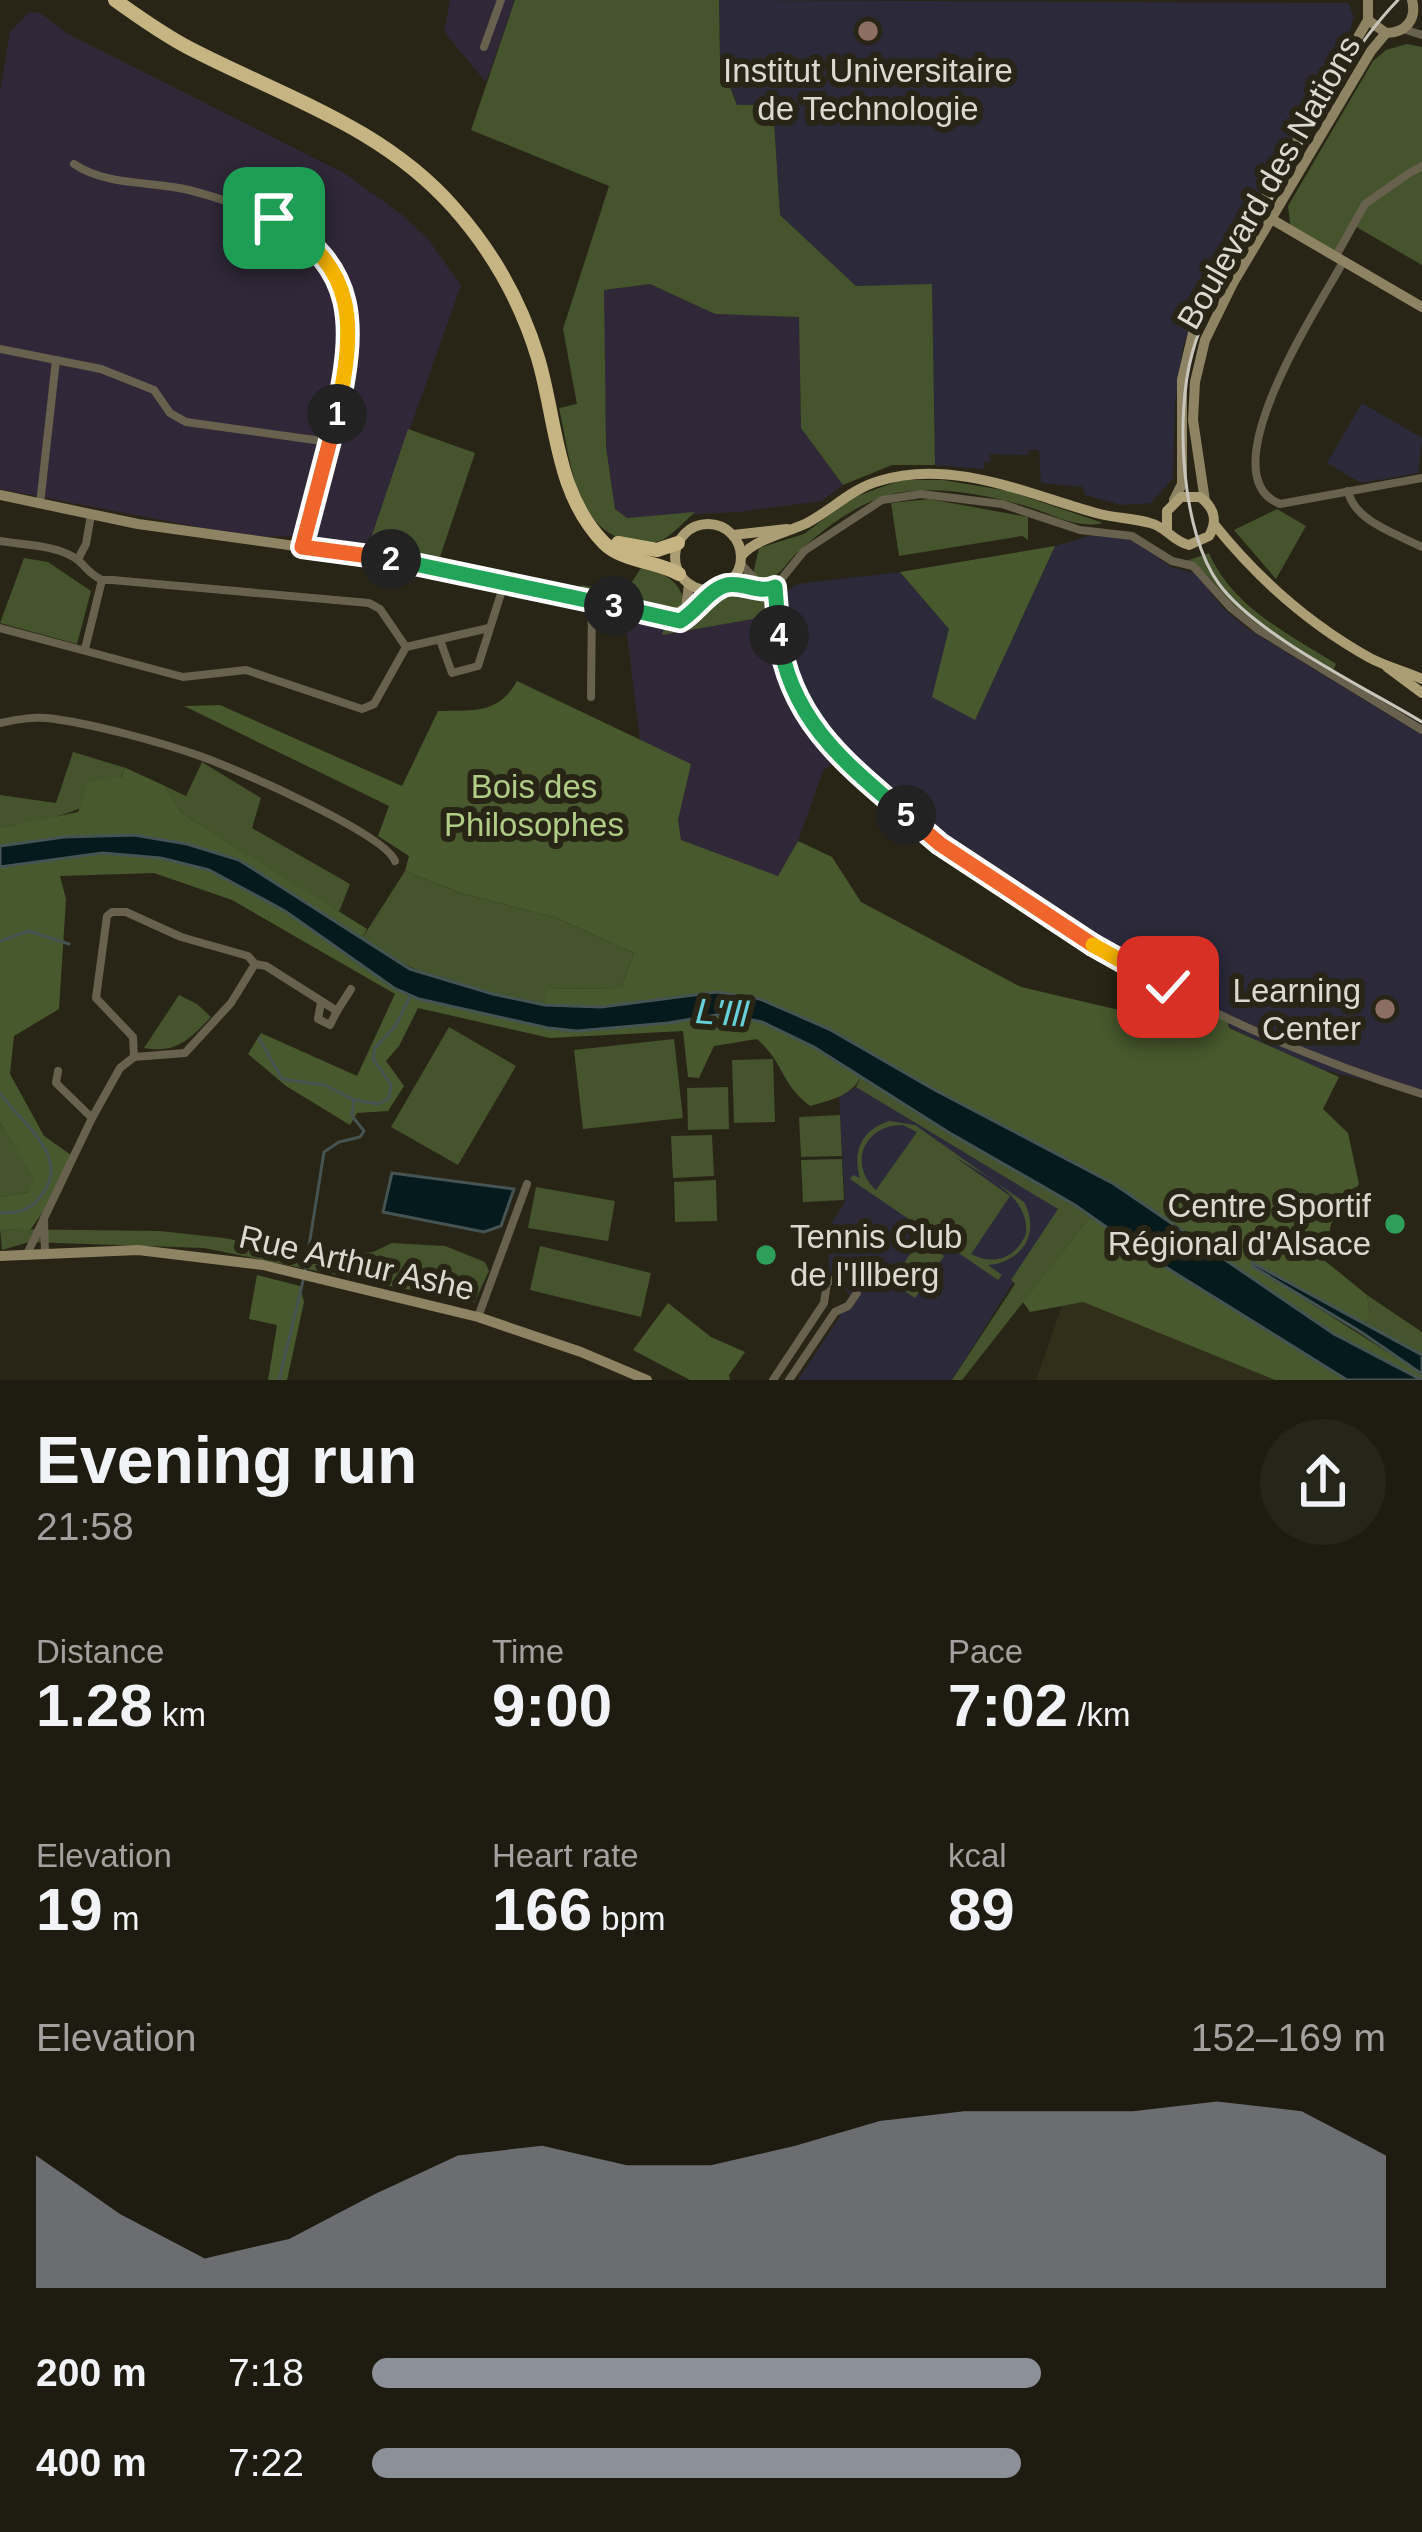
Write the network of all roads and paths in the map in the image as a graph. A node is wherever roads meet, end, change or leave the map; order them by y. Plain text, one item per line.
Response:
1 (115, 0) edge
2 (501, 0) edge
3 (1365, 7) edge
4 (1415, 8) edge
5 (1403, 29) junction
6 (1386, 33) junction
7 (1422, 35) edge
8 (484, 47) dead end
9 (74, 164) dead end
10 (1422, 166) edge
11 (1258, 212) junction
12 (1272, 220) junction
13 (1339, 260) junction
14 (1422, 307) edge
15 (0, 349) edge
16 (56, 360) junction
17 (329, 442) junction
18 (1422, 478) edge
19 (1348, 491) junction
20 (0, 495) edge
21 (1205, 501) junction
22 (40, 504) junction
23 (1171, 506) junction
24 (91, 515) junction
25 (1122, 518) junction
26 (1214, 524) junction
27 (790, 529) junction
28 (1167, 530) junction
29 (597, 533) junction
30 (734, 535) junction
31 (1204, 541) junction
32 (0, 542) edge
33 (678, 543) junction
34 (302, 547) junction
35 (1422, 547) edge
36 (1232, 548) junction
37 (78, 559) junction
38 (741, 560) junction
39 (684, 579) junction
40 (102, 580) junction
41 (505, 582) junction
42 (728, 585) junction
43 (768, 589) junction
44 (714, 590) junction
45 (587, 600) junction
46 (646, 614) junction
47 (0, 628) edge
48 (489, 628) junction
49 (440, 640) junction
50 (406, 647) junction
51 (85, 649) junction
52 (1384, 665) junction
53 (1422, 680) edge
54 (1422, 693) edge
55 (591, 697) dead end
56 (0, 724) edge
57 (1422, 730) edge
58 (394, 862) dead end
59 (254, 964) junction
60 (352, 989) dead end
61 (321, 1002) junction
62 (338, 1011) junction
63 (134, 1057) junction
64 (58, 1071) dead end
65 (1422, 1094) edge
66 (92, 1118) junction
67 (527, 1184) dead end
68 (44, 1217) junction
69 (45, 1253) junction
70 (27, 1254) junction
71 (0, 1256) edge
72 (478, 1318) junction
73 (646, 1380) edge
74 (773, 1380) edge
75 (789, 1380) edge

1 - 29 highway
2 - 8 street
3 - 6 main road
3 - 11 main road, Boulevard des Nations
4 - 5 main road
5 - 6 main road
5 - 7 street
6 - 12 main road, Boulevard des Nations
9 - 17 street
10 - 13 street
11 - 12 main road
11 - 23 main road, Boulevard des Nations
12 - 13 main road
12 - 21 main road, Boulevard des Nations
13 - 14 main road
13 - 19 street
15 - 16 street
16 - 17 street
16 - 22 street
17 - 34 street
18 - 19 street
19 - 35 street
20 - 22 main road
21 - 23 main road
21 - 26 main road
22 - 24 main road
23 - 25 main road
23 - 28 main road
24 - 34 main road
24 - 37 street
25 - 27 main road
25 - 28 main road
26 - 31 main road
26 - 36 main road
27 - 30 main road
27 - 38 main road
28 - 31 main road
29 - 33 highway
29 - 39 highway
30 - 33 main road
30 - 38 main road
31 - 36 main road
32 - 37 street
33 - 39 main road
34 - 41 main road
36 - 52 main road
37 - 40 street
38 - 42 main road
38 - 43 street
39 - 44 main road
39 - 46 main road
40 - 50 street
40 - 51 street
41 - 45 main road
41 - 48 street
42 - 43 street
42 - 44 main road
43 - 57 street
43 - 65 street
44 - 46 main road
45 - 46 main road
45 - 55 street
47 - 51 street
48 - 49 street
48 - 49 street
49 - 50 street
50 - 51 street
52 - 53 main road
52 - 54 main road
56 - 58 street
59 - 61 street
59 - 63 street
59 - 63 street
60 - 62 street
61 - 62 street
61 - 62 street
63 - 66 street
64 - 66 street
66 - 68 street
67 - 72 street
68 - 69 street
68 - 70 street
69 - 70 main road, Rue Arthur Ashe
69 - 72 main road, Rue Arthur Ashe
70 - 71 main road, Rue Arthur Ashe
72 - 73 main road, Rue Arthur Ashe
74 - 75 street

